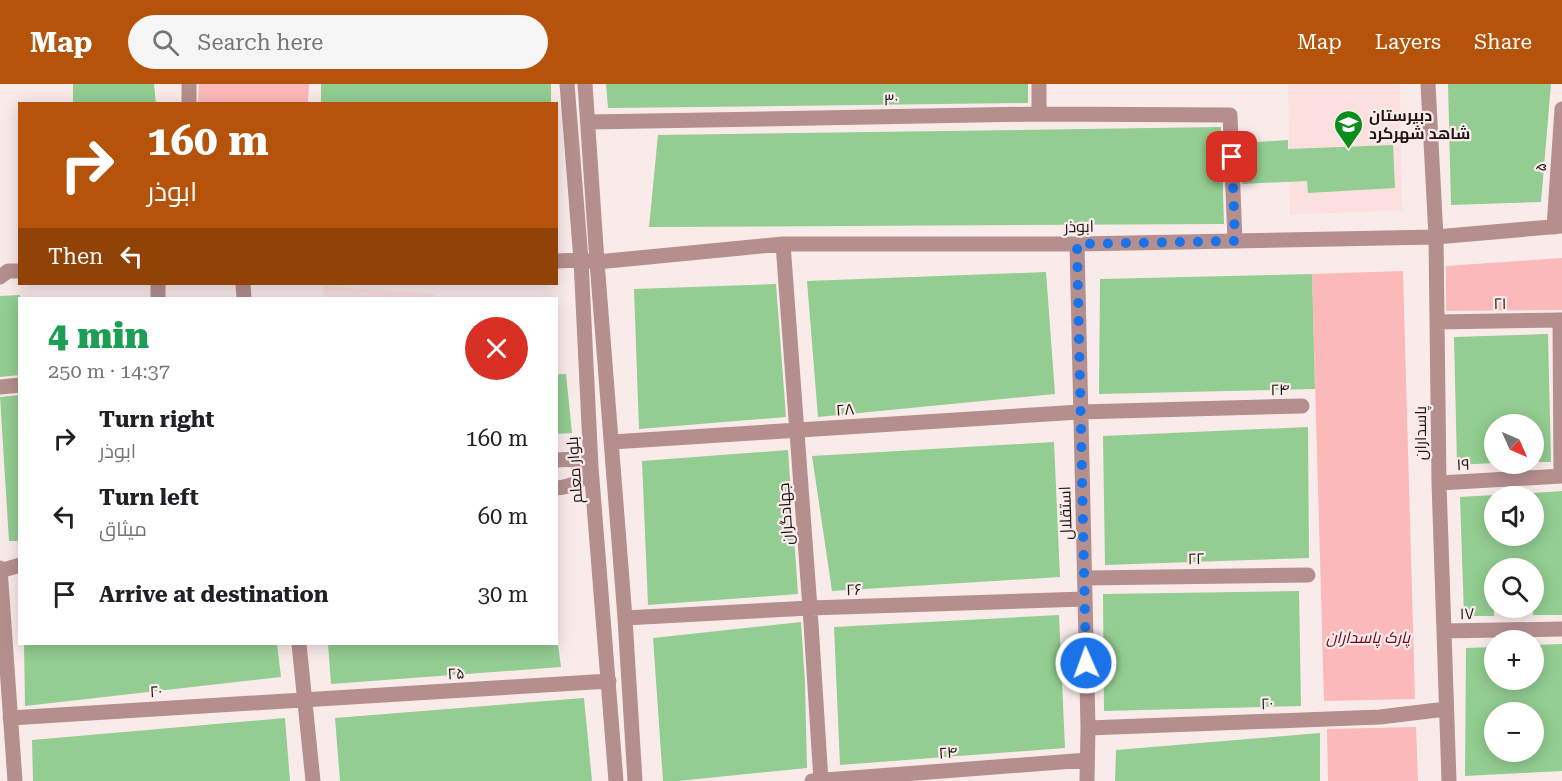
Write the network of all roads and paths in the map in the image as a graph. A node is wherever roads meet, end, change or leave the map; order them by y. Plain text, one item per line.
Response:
1 (189, 84) edge
2 (567, 84) edge
3 (585, 84) edge
4 (1039, 84) edge
5 (1428, 84) edge
6 (189, 102) edge
7 (1562, 109) edge
8 (1039, 114) junction
9 (563, 120) edge
10 (588, 122) junction
11 (1558, 227) edge
12 (1436, 237) junction
13 (1235, 241) junction
14 (783, 244) junction
15 (1077, 244) junction
16 (558, 261) edge
17 (589, 261) junction
18 (18, 271) edge
19 (0, 277) edge
20 (1561, 320) edge
21 (1437, 322) junction
22 (18, 385) edge
23 (0, 387) edge
24 (1302, 406) dead end
25 (1080, 412) junction
26 (797, 431) junction
27 (612, 442) junction
28 (558, 460) edge
29 (614, 466) junction
30 (591, 467) junction
31 (1561, 476) edge
32 (1439, 483) junction
33 (558, 488) edge
34 (18, 566) edge
35 (0, 570) edge
36 (1308, 575) dead end
37 (1085, 578) junction
38 (1084, 599) junction
39 (810, 608) junction
40 (625, 618) junction
41 (1562, 629) edge
42 (1444, 631) junction
43 (299, 645) edge
44 (609, 681) junction
45 (304, 700) junction
46 (1446, 709) junction
47 (10, 718) junction
48 (1088, 728) junction
49 (0, 757) edge
50 (1087, 760) junction
51 (14, 781) edge
52 (312, 781) edge
53 (616, 781) edge
54 (635, 781) edge
55 (818, 781) edge
56 (1087, 781) edge
57 (1449, 781) edge

1 - 6 street
2 - 9 street, بلوار معلم
3 - 10 street, بلوار معلم
4 - 8 street
5 - 12 street, پاسداران
7 - 11 street, ۵
8 - 10 street, ۳۰
8 - 13 street, ۳۰
9 - 17 street, بلوار معلم
10 - 17 street, بلوار معلم
11 - 12 street, ابوذر
12 - 13 street, ابوذر
12 - 21 street, پاسداران
13 - 15 street, ابوذر
14 - 15 street, ابوذر
14 - 17 street, ابوذر
14 - 26 street, جهادگران
15 - 25 street, استقلال
16 - 17 street, ابوذر
17 - 27 street, بلوار معلم
17 - 30 street, بلوار معلم
18 - 19 street
20 - 21 street, ۲۱
20 - 31 street
21 - 32 street, پاسداران
22 - 23 street
24 - 25 street, ۲۴
25 - 26 street, ۲۸
25 - 37 street, استقلال
26 - 27 street, ۲۸
26 - 39 street, جهادگران
27 - 29 street, بلوار معلم
28 - 30 street
29 - 30 street
29 - 40 street, بلوار معلم
30 - 33 street
30 - 44 street, بلوار معلم
31 - 32 street, ۱۹
32 - 42 street, پاسداران
34 - 35 street
35 - 47 street
36 - 37 street, ۲۲
37 - 38 street, استقلال
38 - 39 street, ۲۶
38 - 48 street, استقلال
39 - 40 street, ۲۶
39 - 55 street, جهادگران
40 - 54 street, بلوار معلم
41 - 42 street, ۱۷
42 - 46 street, پاسداران
43 - 45 street
44 - 45 street, ۲۵
44 - 53 street, بلوار معلم
45 - 47 street, ۲۰
45 - 52 street
46 - 48 street, ۲۰
46 - 57 street, پاسداران
47 - 51 street
48 - 50 street, استقلال
49 - 51 street
50 - 55 street, ۲۴
50 - 56 street, استقلال

